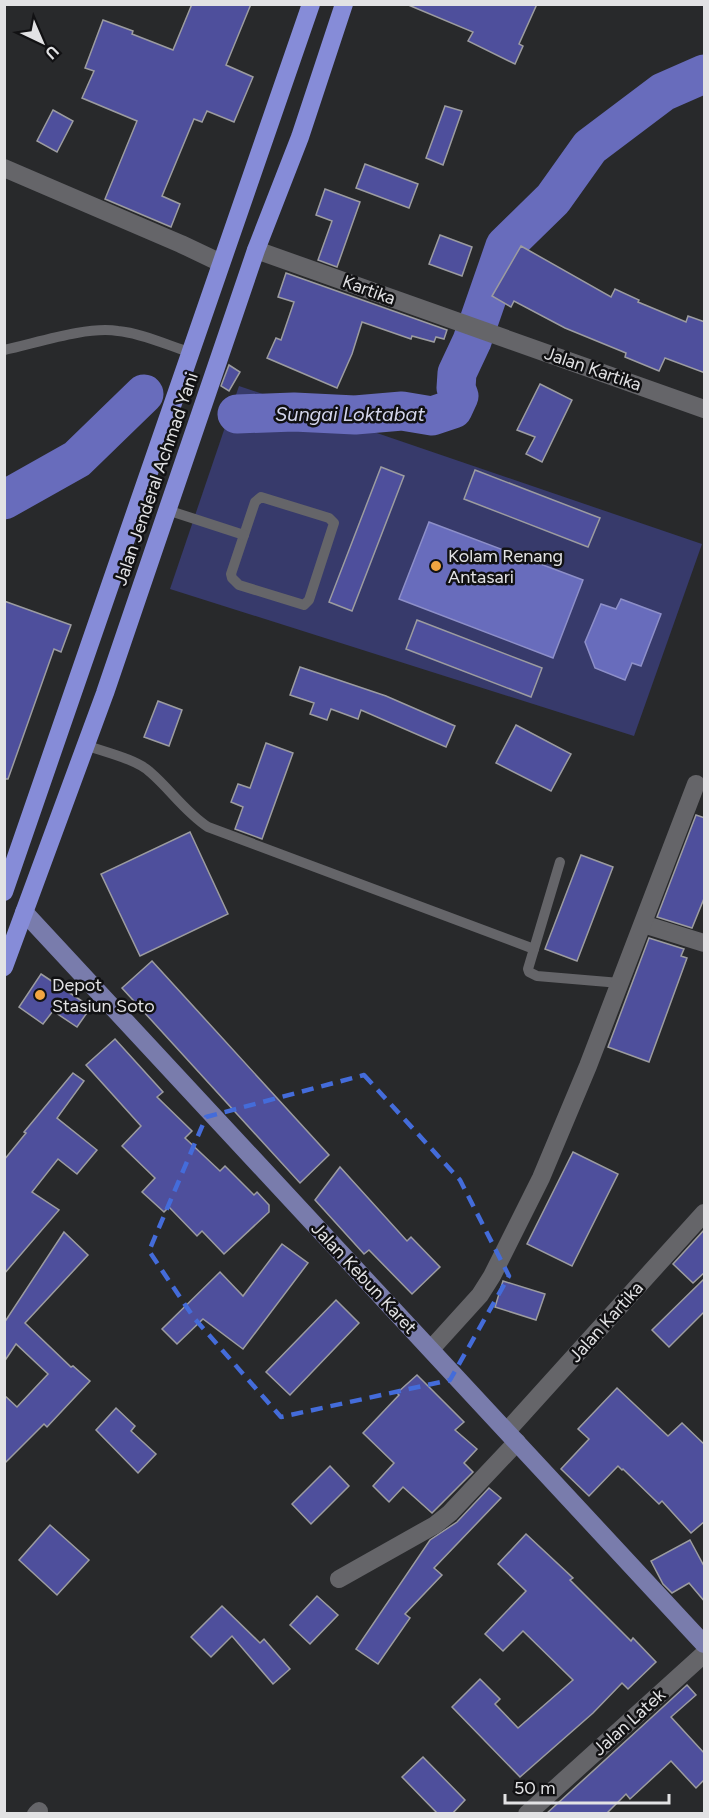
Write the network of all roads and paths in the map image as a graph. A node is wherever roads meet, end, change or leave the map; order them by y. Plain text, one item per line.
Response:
1 (310, 4) edge
2 (344, 4) edge
3 (4, 168) edge
4 (256, 250) junction
5 (221, 263) junction
6 (475, 327) joint
7 (4, 350) edge
8 (189, 352) junction
9 (705, 409) edge
10 (167, 510) junction
11 (244, 535) junction
12 (115, 575) junction
13 (143, 580) junction
14 (85, 745) junction
15 (696, 784) dead end
16 (560, 861) dead end
17 (4, 892) edge
18 (24, 912) junction
19 (643, 924) junction
20 (705, 944) edge
21 (534, 949) junction
22 (4, 967) edge
23 (620, 983) junction
24 (705, 1213) edge
25 (431, 1349) junction
26 (512, 1436) junction
27 (339, 1579) dead end
28 (705, 1644) edge
29 (705, 1654) edge
30 (527, 1814) edge

1 - 5 highway, Jalan Jenderal Achmad Yani
2 - 4 highway, Jalan Jenderal Achmad Yani
3 - 5 street
4 - 6 street, Kartika
4 - 10 highway, Jalan Jenderal Achmad Yani
5 - 8 highway, Jalan Jenderal Achmad Yani
6 - 9 street, Jalan Kartika
7 - 8 lane
8 - 12 highway, Jalan Jenderal Achmad Yani
10 - 11 lane
10 - 13 highway, Jalan Jenderal Achmad Yani
11 - 11 lane
12 - 13 highway
12 - 17 highway, Jalan Jenderal Achmad Yani
13 - 14 highway, Jalan Jenderal Achmad Yani
14 - 18 highway, Jalan Jenderal Achmad Yani
14 - 21 lane
15 - 19 street
16 - 21 lane
18 - 22 highway, Jalan Jenderal Achmad Yani
18 - 25 main road, Jalan Kebun Karet
19 - 20 street
19 - 23 street
21 - 23 lane
23 - 25 street
24 - 26 street, Jalan Kartika
25 - 26 main road, Jalan Kebun Karet
26 - 27 street, Jalan Kartika
26 - 28 main road, Jalan Kebun Karet
29 - 30 street, Jalan Latek

